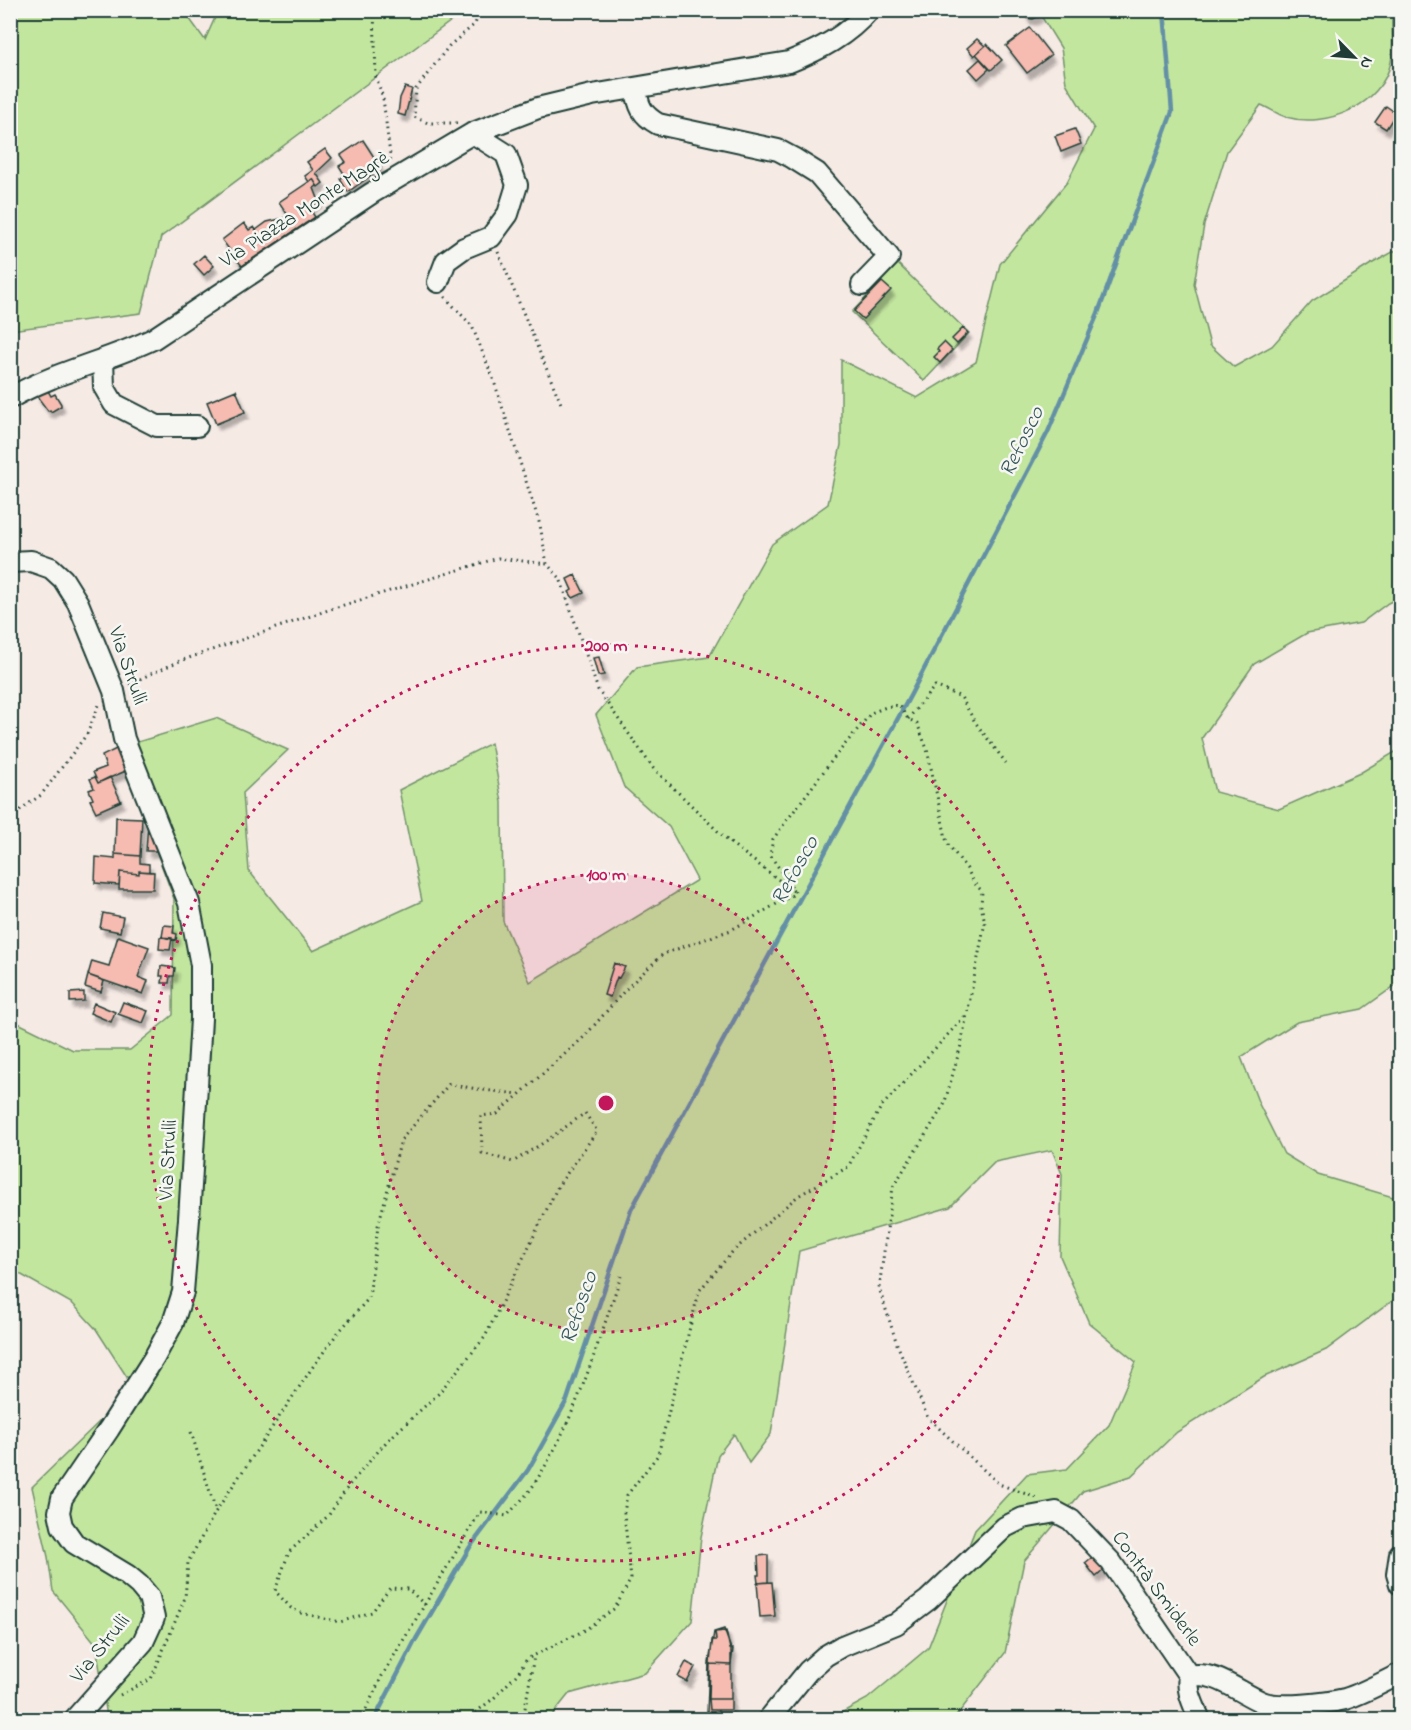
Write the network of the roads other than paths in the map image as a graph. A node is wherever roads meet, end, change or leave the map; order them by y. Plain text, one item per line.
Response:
1 (869, 10) edge
2 (636, 88) junction
3 (473, 133) junction
4 (438, 282) road end
5 (862, 285) dead end
6 (104, 359) junction
7 (10, 398) edge
8 (197, 426) dead end
9 (10, 562) edge
10 (1401, 1554) edge
11 (1401, 1584) edge
12 (1401, 1674) edge
13 (1188, 1676) junction
14 (74, 1719) edge
15 (768, 1719) edge
16 (1200, 1719) edge

1 - 2 street, Via Piazza Monte Magrè
2 - 3 street, Via Piazza Monte Magrè
2 - 5 street
3 - 4 street
3 - 6 street, Via Piazza Monte Magrè
6 - 7 street, Via Piazza Monte Magrè
6 - 8 street
9 - 14 street, Via Strulli
10 - 11 street
12 - 13 street
13 - 15 street, Contrà Smiderle
13 - 16 street

